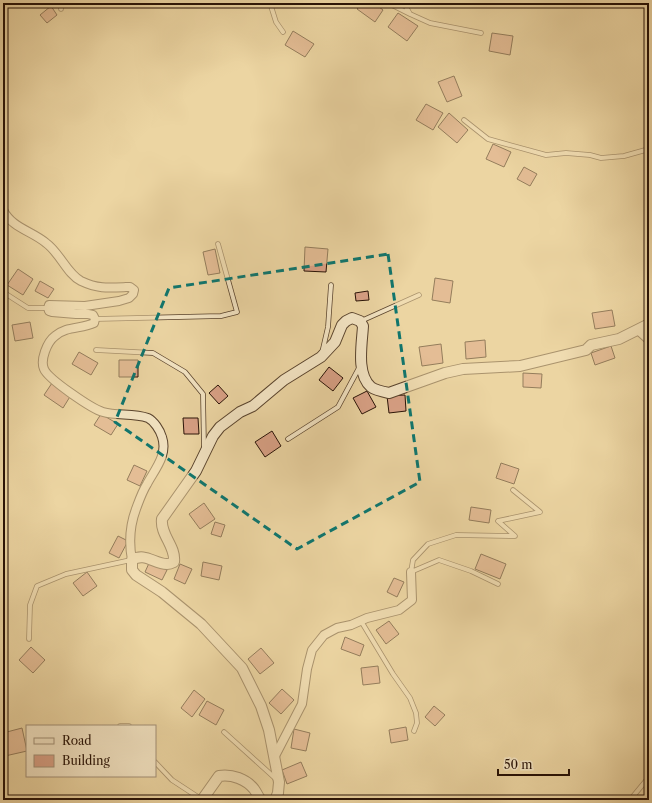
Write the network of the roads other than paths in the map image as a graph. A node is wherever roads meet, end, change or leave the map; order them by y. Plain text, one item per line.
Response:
1 (61, 3) edge
2 (270, 3) edge
3 (404, 3) edge
4 (390, 4) dead end
5 (61, 9) dead end
6 (410, 14) junction
7 (283, 32) dead end
8 (481, 33) dead end
9 (464, 120) dead end
10 (649, 149) edge
11 (3, 210) edge
12 (218, 244) dead end
13 (331, 285) dead end
14 (3, 292) edge
15 (420, 295) dead end
16 (48, 308) junction
17 (96, 319) junction
18 (360, 321) junction
19 (649, 324) edge
20 (638, 330) junction
21 (649, 340) edge
22 (96, 350) dead end
23 (321, 357) junction
24 (361, 364) junction
25 (288, 439) dead end
26 (204, 454) junction
27 (513, 490) dead end
28 (132, 560) junction
29 (411, 572) junction
30 (498, 584) dead end
31 (361, 621) junction
32 (29, 639) dead end
33 (414, 731) dead end
34 (224, 732) dead end
35 (275, 756) junction
36 (156, 763) edge
37 (649, 777) edge
38 (279, 782) junction
39 (202, 800) edge
40 (261, 800) edge
41 (275, 800) edge
42 (630, 800) edge

1 - 5 lane
2 - 7 lane
3 - 6 lane
4 - 6 lane
6 - 8 lane
9 - 10 lane
11 - 16 street
12 - 17 lane
13 - 23 lane
14 - 16 lane
15 - 18 lane
16 - 17 street
17 - 28 street
18 - 23 street
18 - 24 street
19 - 20 street
20 - 21 street
20 - 24 street
22 - 26 lane
23 - 26 street
24 - 25 lane
26 - 28 street
27 - 29 lane
28 - 32 lane
28 - 35 street
29 - 30 lane
29 - 31 street
31 - 33 lane
31 - 35 street
34 - 38 lane
35 - 38 street
36 - 39 lane
37 - 42 lane
38 - 41 street
39 - 40 street

